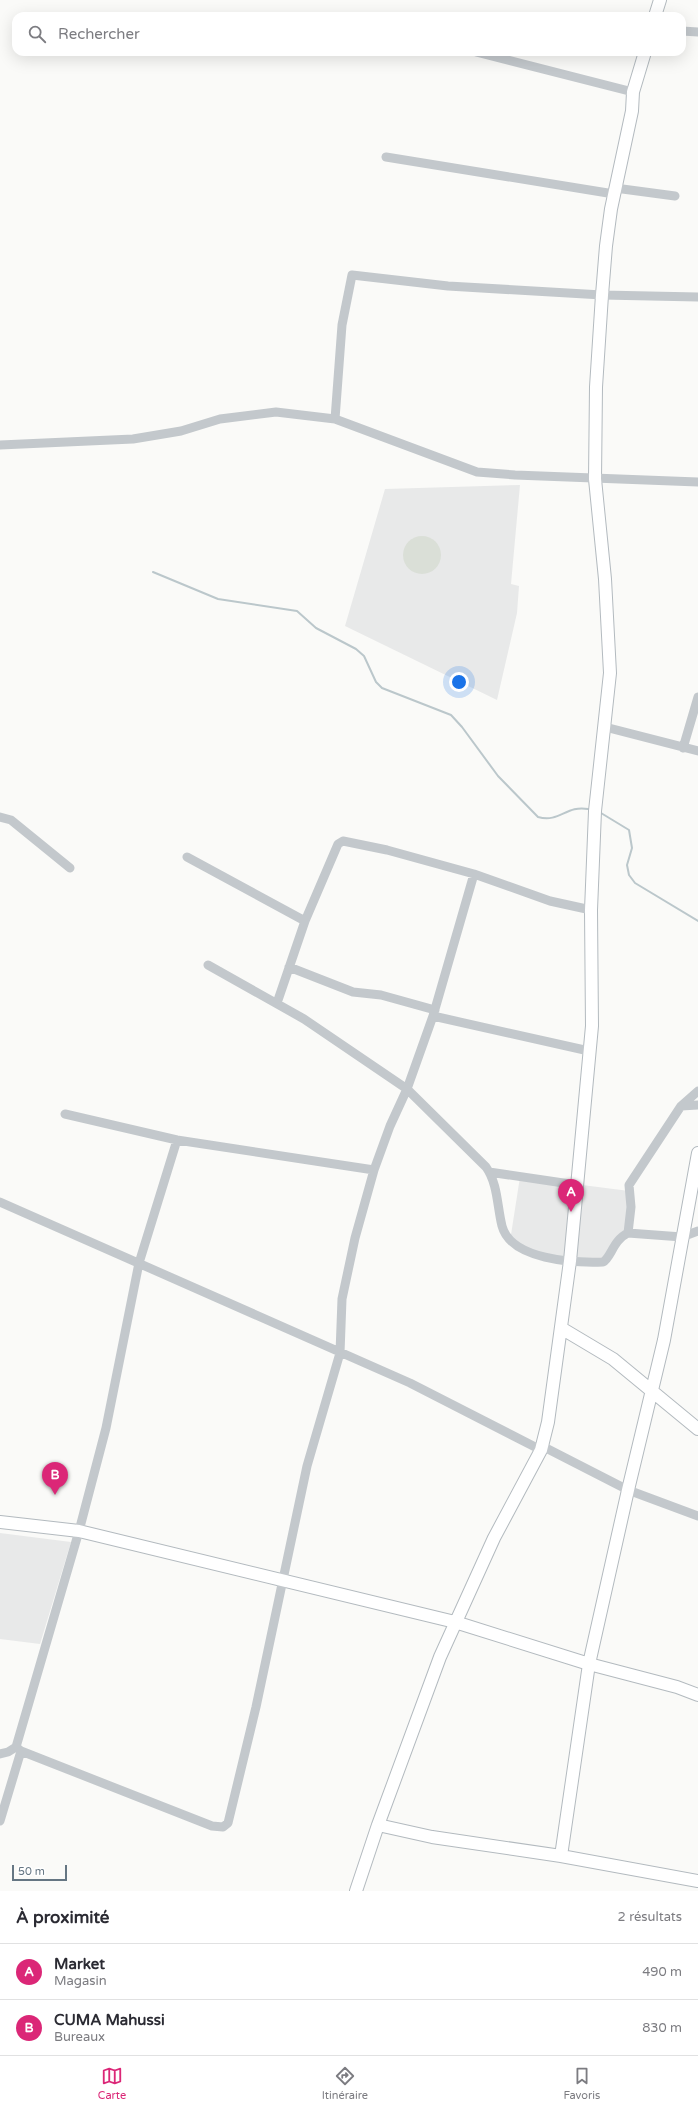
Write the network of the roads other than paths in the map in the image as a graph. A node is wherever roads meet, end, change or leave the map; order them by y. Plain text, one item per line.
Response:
1 (660, 0) edge
2 (656, 12) edge
3 (686, 31) edge
4 (698, 32) edge
5 (492, 56) edge
6 (644, 56) edge
7 (633, 92) junction
8 (386, 157) dead end
9 (615, 191) junction
10 (675, 196) dead end
11 (602, 295) junction
12 (698, 296) edge
13 (335, 419) junction
14 (0, 445) edge
15 (595, 478) junction
16 (698, 482) edge
17 (698, 697) edge
18 (605, 727) junction
19 (683, 748) junction
20 (698, 751) edge
21 (0, 817) edge
22 (188, 857) dead end
23 (70, 868) dead end
24 (474, 874) junction
25 (591, 910) junction
26 (305, 921) junction
27 (208, 965) dead end
28 (289, 967) junction
29 (277, 1003) junction
30 (434, 1013) junction
31 (589, 1051) junction
32 (407, 1089) junction
33 (698, 1092) edge
34 (698, 1105) edge
35 (681, 1106) junction
36 (65, 1114) dead end
37 (177, 1140) junction
38 (698, 1153) edge
39 (374, 1170) junction
40 (489, 1172) junction
41 (577, 1185) junction
42 (0, 1202) edge
43 (698, 1231) edge
44 (628, 1233) junction
45 (682, 1237) junction
46 (570, 1261) junction
47 (139, 1263) junction
48 (561, 1328) junction
49 (340, 1354) junction
50 (652, 1390) junction
51 (698, 1429) edge
52 (541, 1448) junction
53 (628, 1490) junction
54 (698, 1516) edge
55 (0, 1522) edge
56 (79, 1531) junction
57 (283, 1580) junction
58 (455, 1622) junction
59 (589, 1664) junction
60 (698, 1695) edge
61 (18, 1749) junction
62 (0, 1754) edge
63 (0, 1821) edge
64 (378, 1825) junction
65 (561, 1856) junction
66 (698, 1881) edge
67 (356, 1891) edge

1 - 2 street
3 - 4 street
5 - 7 street
6 - 7 street
7 - 9 street
8 - 9 street
9 - 10 street
9 - 11 street
11 - 12 street
11 - 13 street
11 - 15 street
13 - 14 street
13 - 15 street
15 - 16 street
15 - 18 street
17 - 19 street
18 - 19 street
18 - 25 street
19 - 20 street
21 - 23 street
22 - 26 street
24 - 25 street
24 - 26 street
24 - 30 street
25 - 31 street
26 - 28 street
27 - 29 street
28 - 29 street
28 - 30 street
29 - 32 street
30 - 31 street
30 - 32 street
31 - 41 street
32 - 39 street
32 - 40 street
33 - 35 street
34 - 35 street
35 - 44 street
36 - 37 street
37 - 39 street
37 - 47 street
38 - 45 street
39 - 49 street
40 - 41 street
40 - 46 street
41 - 46 street
42 - 47 street
43 - 45 street
44 - 45 street
44 - 46 street
45 - 50 street
46 - 48 street
47 - 49 street
47 - 56 street
48 - 50 street
48 - 52 street
49 - 52 street
49 - 57 street
50 - 51 street
50 - 53 street
52 - 53 street
52 - 58 street
53 - 54 street
53 - 59 street
55 - 56 street
56 - 57 street
56 - 61 street
57 - 58 street
57 - 61 street
58 - 59 street
58 - 64 street
59 - 60 street
59 - 65 street
61 - 62 street
61 - 63 street
64 - 65 street
64 - 67 street
65 - 66 street

